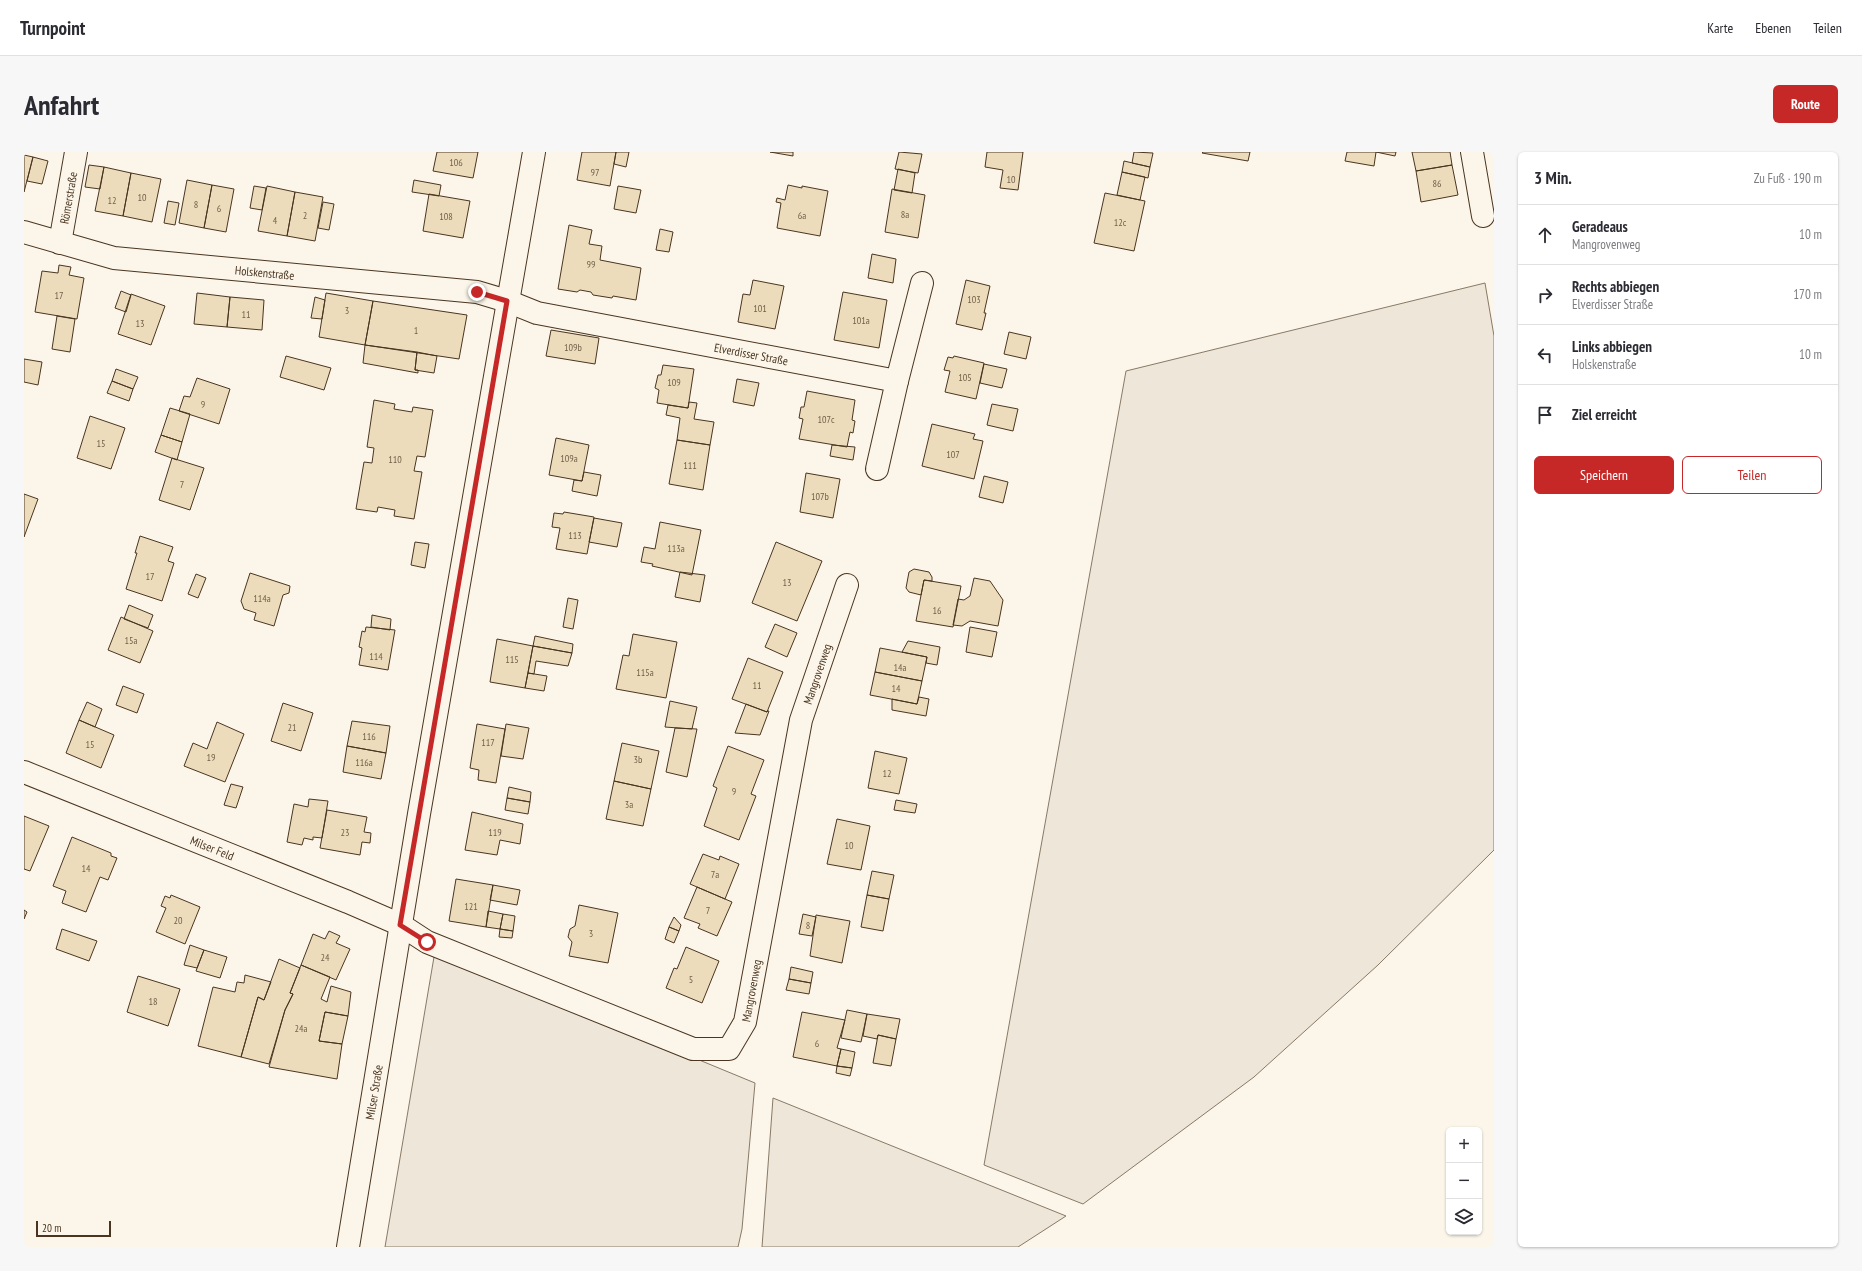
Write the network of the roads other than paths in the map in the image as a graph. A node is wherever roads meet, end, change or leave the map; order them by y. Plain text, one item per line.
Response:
1 (76, 152) edge
2 (534, 152) edge
3 (1472, 152) edge
4 (1483, 216) dead end
5 (24, 232) edge
6 (60, 242) junction
7 (922, 283) dead end
8 (507, 301) junction
9 (897, 381) junction
10 (877, 470) dead end
11 (846, 585) dead end
12 (24, 772) edge
13 (400, 931) junction
14 (348, 1247) edge

1 - 6 street, Römerstraße
2 - 8 street
3 - 4 street
5 - 6 street, Holskenstraße
6 - 8 street, Holskenstraße
7 - 9 street
8 - 9 street, Elverdisser Straße
8 - 13 street
9 - 10 street
11 - 13 street, Mangrovenweg
12 - 13 street, Milser Feld
13 - 14 street, Milser Straße

